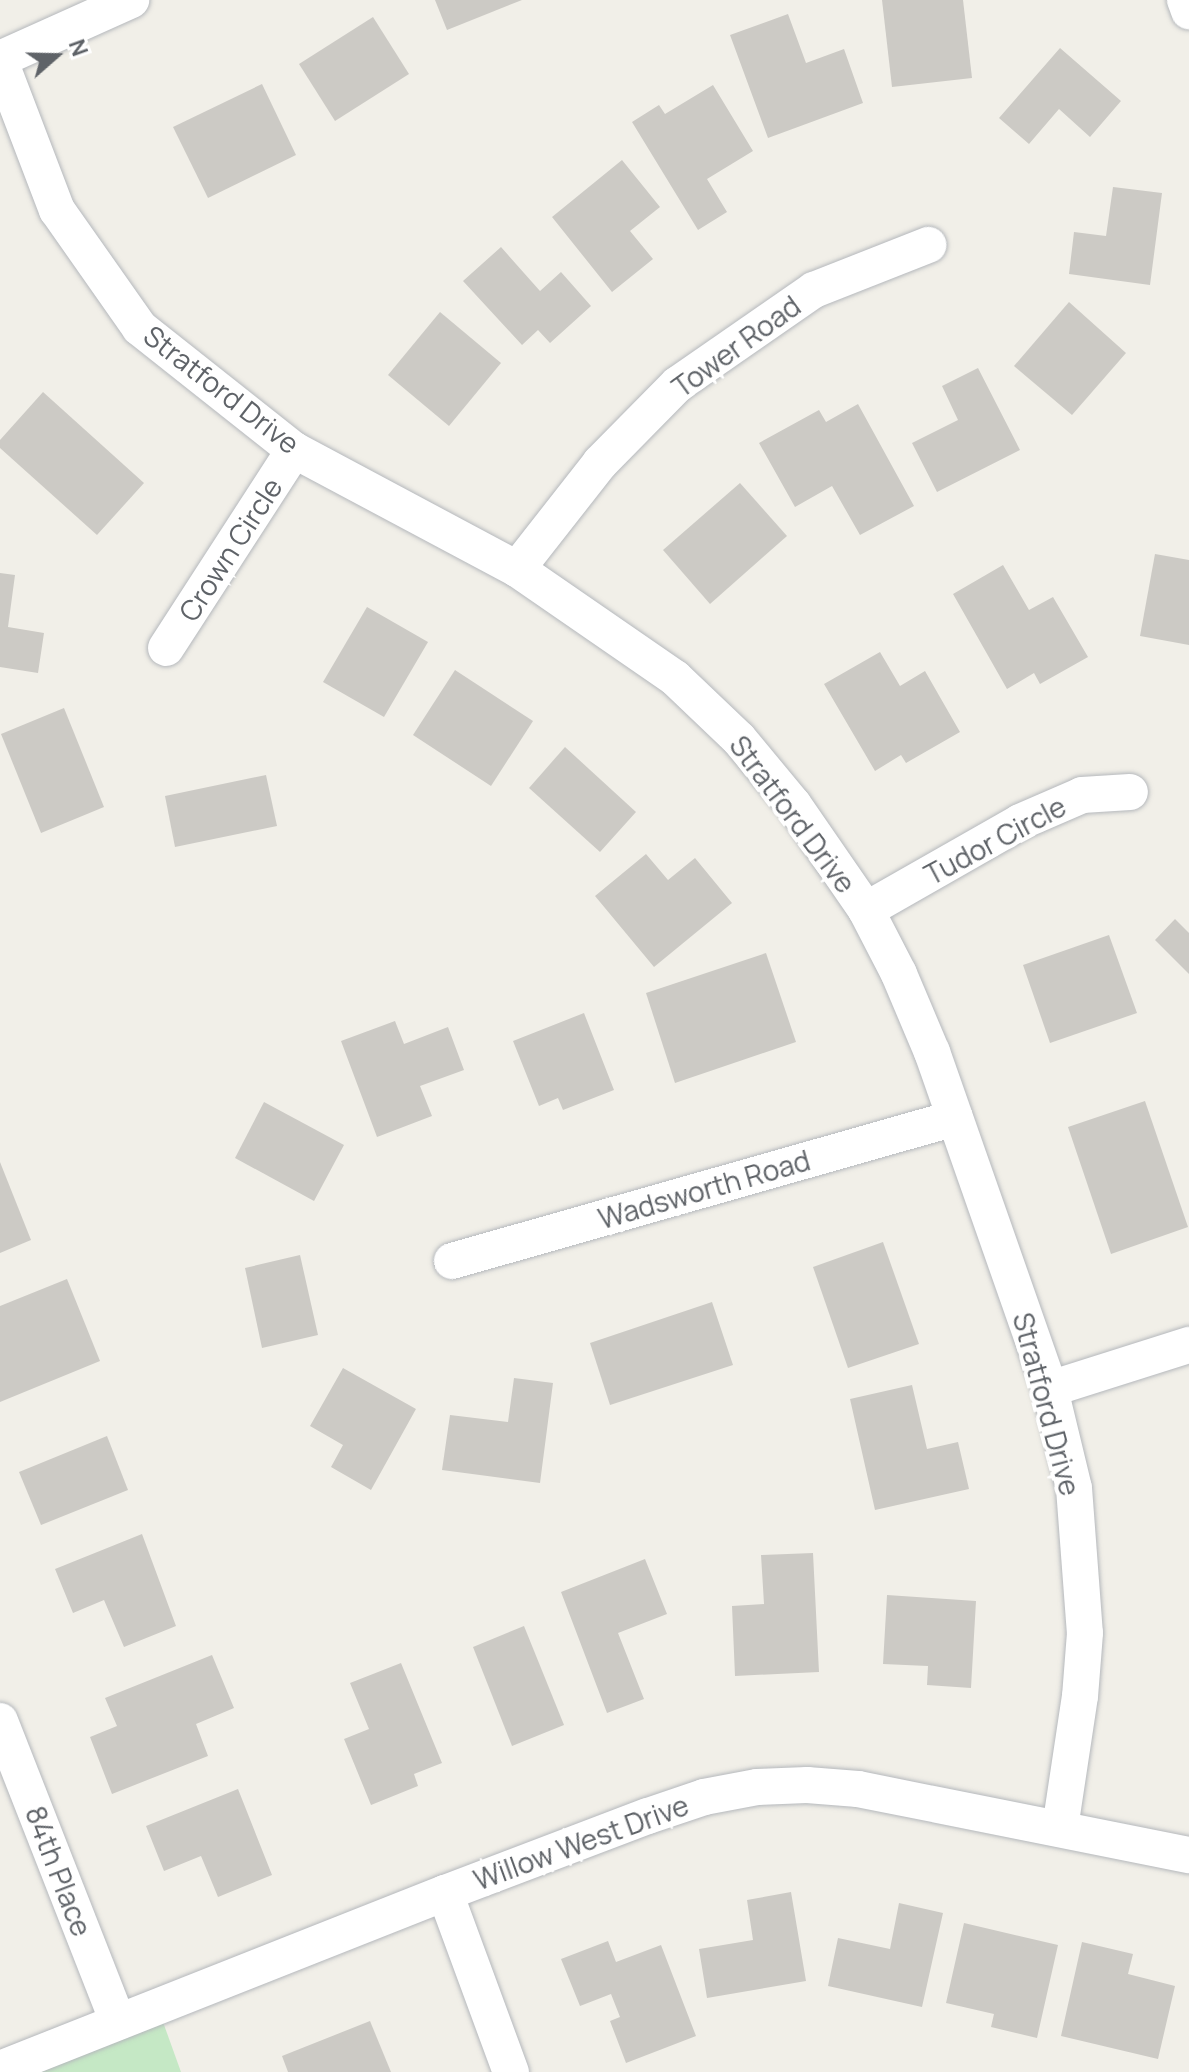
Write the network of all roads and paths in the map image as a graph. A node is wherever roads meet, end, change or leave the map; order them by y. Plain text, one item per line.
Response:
1 (131, 0) edge
2 (1185, 0) edge
3 (1189, 11) edge
4 (0, 60) edge
5 (928, 245) dead end
6 (294, 450) junction
7 (517, 569) junction
8 (166, 648) dead end
9 (1130, 792) dead end
10 (866, 910) junction
11 (955, 1118) junction
12 (452, 1261) dead end
13 (1189, 1345) edge
14 (1050, 1389) junction
15 (0, 1721) edge
16 (1060, 1828) junction
17 (1189, 1855) edge
18 (445, 1893) junction
19 (118, 2022) junction
20 (0, 2069) edge
21 (511, 2072) edge

1 - 4 street
2 - 3 street
4 - 6 street, Stratford Drive
5 - 7 street, Tower Road
6 - 7 street, Stratford Drive
6 - 8 street, Crown Circle
7 - 10 street, Stratford Drive
9 - 10 street, Tudor Circle
10 - 11 street, Stratford Drive
11 - 12 street, Wadsworth Road
11 - 14 street, Stratford Drive
13 - 14 street
14 - 16 street, Stratford Drive
15 - 19 street, 84th Place
16 - 17 street, Willow West Drive
16 - 18 street, Willow West Drive
18 - 19 street, Willow West Drive
18 - 21 street
19 - 20 street, Willow West Drive

